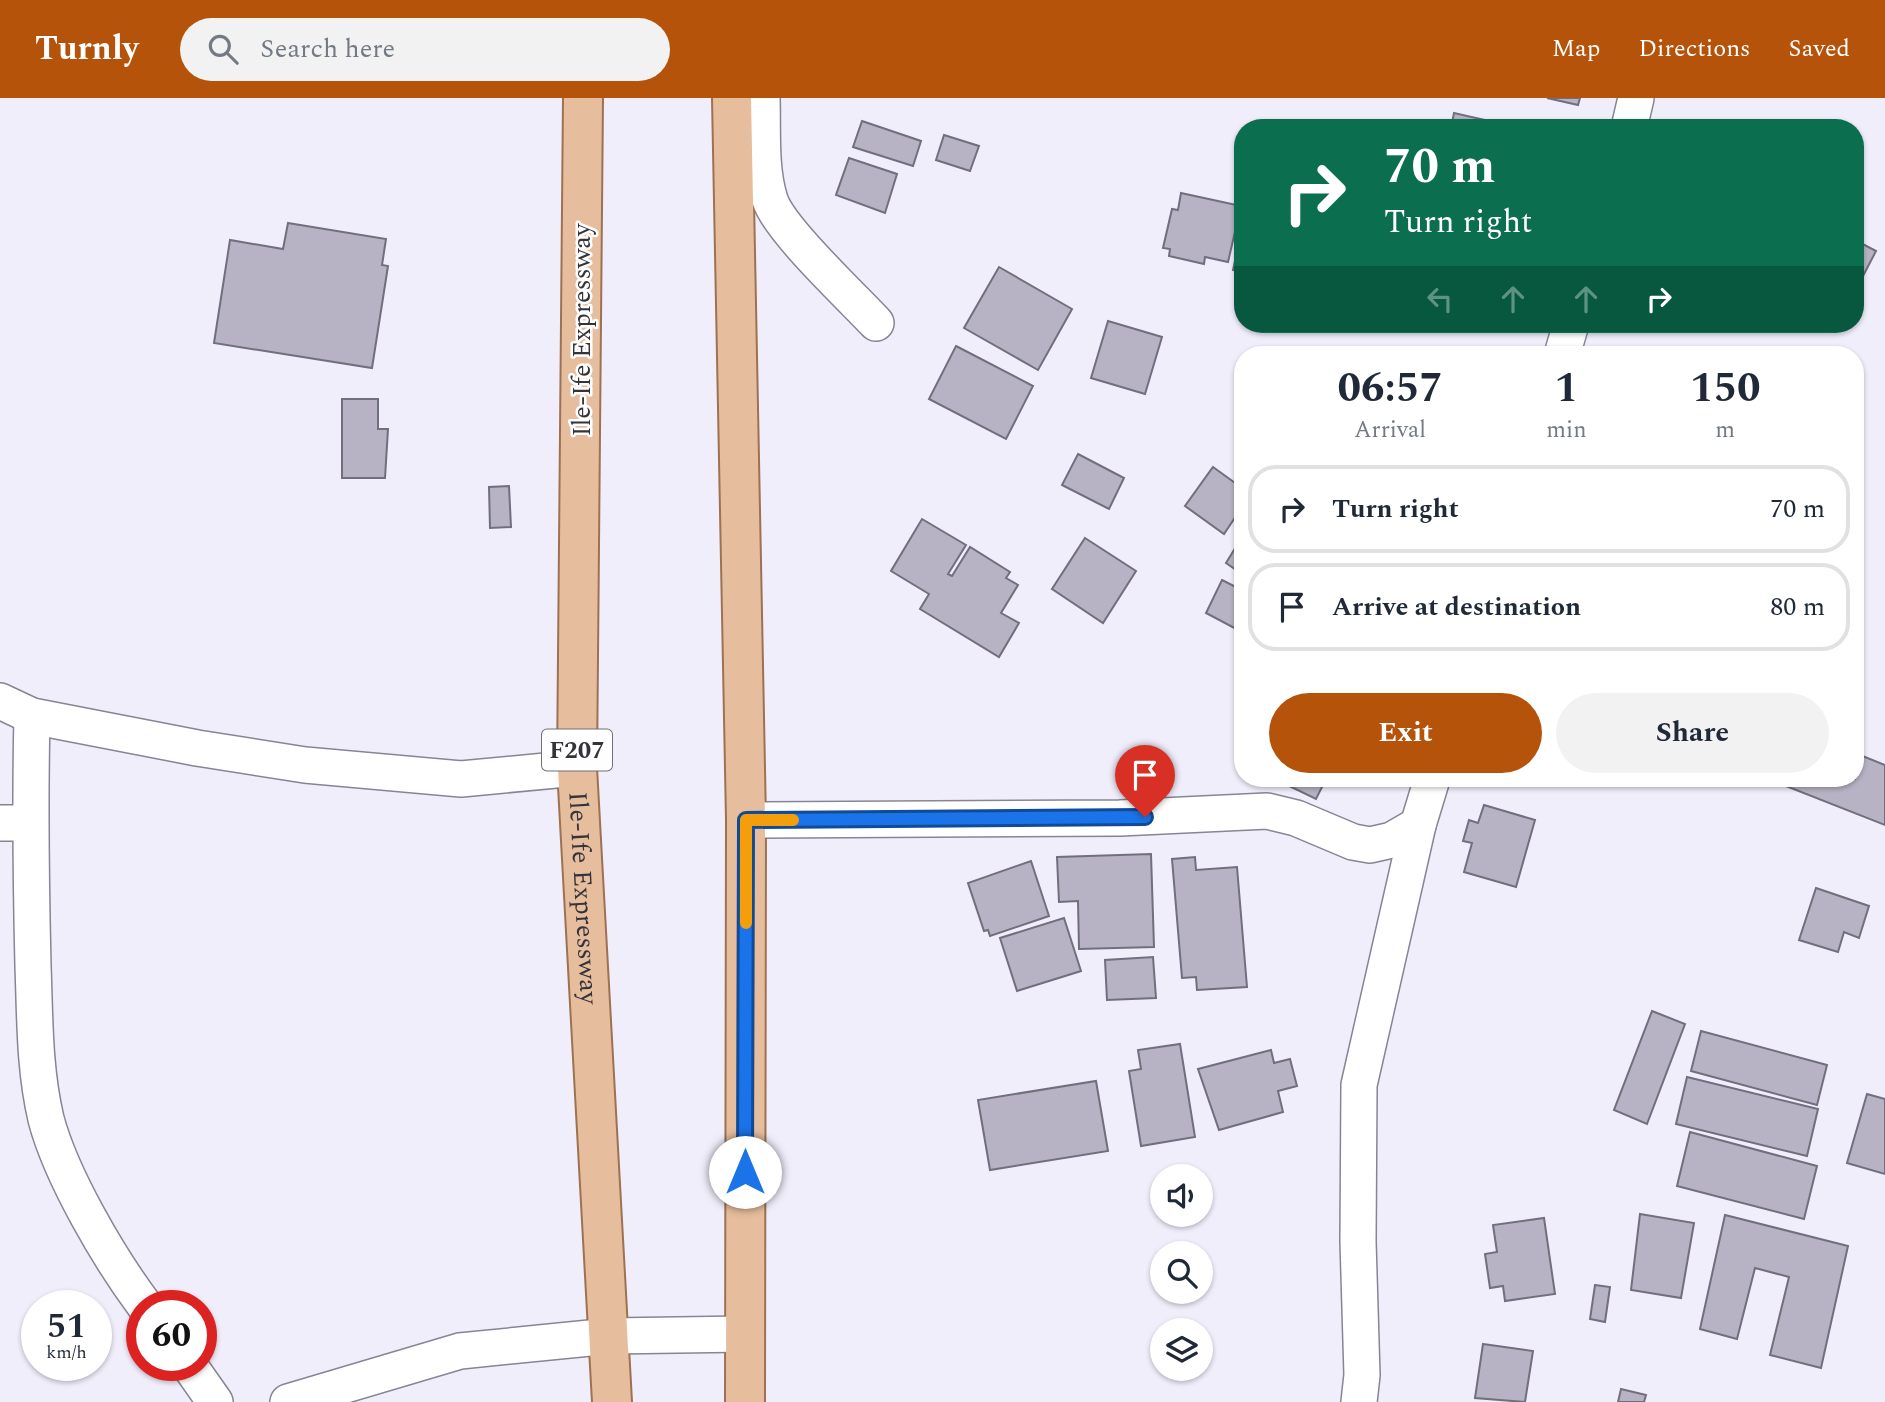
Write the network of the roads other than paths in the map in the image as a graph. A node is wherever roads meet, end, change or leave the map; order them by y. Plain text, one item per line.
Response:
1 (583, 98) edge
2 (732, 98) edge
3 (762, 98) edge
4 (1636, 98) edge
5 (1631, 119) edge
6 (876, 323) dead end
7 (0, 701) edge
8 (33, 716) junction
9 (577, 768) junction
10 (1430, 787) edge
11 (746, 820) junction
12 (14, 823) edge
13 (1418, 825) junction
14 (133, 1290) edge
15 (745, 1334) junction
16 (610, 1336) junction
17 (200, 1381) edge
18 (215, 1402) edge
19 (288, 1402) edge
20 (612, 1402) edge
21 (745, 1402) edge
22 (1359, 1402) edge

1 - 9 main road, Ile-Ife Expressway / F207
2 - 11 main road
3 - 6 street
4 - 5 street
7 - 8 street
8 - 9 street
8 - 12 street
9 - 16 main road, Ile-Ife Expressway / F207
10 - 13 street
11 - 13 street
11 - 15 main road
12 - 14 street
13 - 22 street
15 - 16 street
15 - 21 main road
16 - 19 street
16 - 20 main road, Ile-Ife Expressway / F207
17 - 18 street

